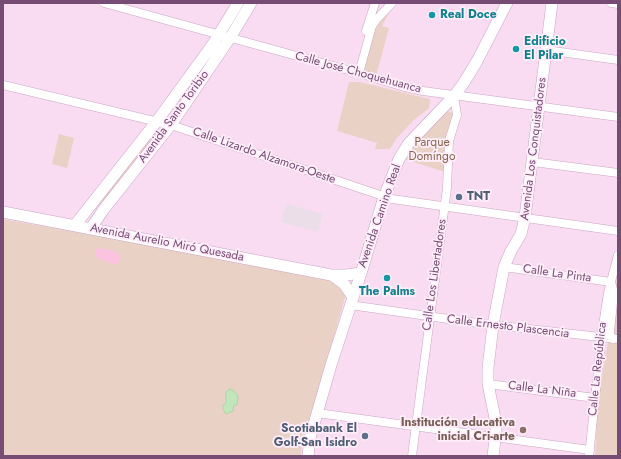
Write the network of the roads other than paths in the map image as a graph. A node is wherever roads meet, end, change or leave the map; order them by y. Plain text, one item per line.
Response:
1 (104, 3) edge
2 (238, 3) edge
3 (252, 3) edge
4 (392, 3) edge
5 (506, 3) edge
6 (552, 3) edge
7 (611, 3) edge
8 (374, 4) edge
9 (618, 4) edge
10 (119, 5) edge
11 (383, 13) junction
12 (219, 34) junction
13 (230, 38) junction
14 (546, 50) junction
15 (618, 60) edge
16 (357, 73) junction
17 (3, 85) edge
18 (454, 96) junction
19 (540, 107) junction
20 (618, 117) edge
21 (157, 121) junction
22 (171, 125) junction
23 (533, 162) junction
24 (618, 173) edge
25 (384, 197) junction
26 (93, 202) junction
27 (444, 207) junction
28 (104, 209) junction
29 (3, 212) edge
30 (525, 217) junction
31 (75, 225) junction
32 (91, 228) junction
33 (618, 231) edge
34 (618, 255) edge
35 (504, 267) junction
36 (361, 273) junction
37 (331, 275) junction
38 (611, 282) junction
39 (352, 301) junction
40 (430, 317) junction
41 (493, 325) junction
42 (602, 338) junction
43 (616, 339) edge
44 (488, 384) junction
45 (595, 398) junction
46 (317, 413) junction
47 (416, 425) junction
48 (496, 437) junction
49 (589, 453) edge
50 (308, 456) edge
51 (412, 456) edge
52 (493, 456) edge

1 - 10 street, Calle José Choquehuanca
2 - 12 main road, Avenida Santo Toribio
3 - 13 main road, Avenida Santo Toribio
4 - 11 street
5 - 18 main road, Avenida Camino Real
6 - 14 main road, Avenida Los Conquistadores
7 - 9 street
8 - 11 street
8 - 16 street
10 - 12 street, Calle José Choquehuanca
11 - 16 street
12 - 13 street, Calle José Choquehuanca
12 - 21 main road, Avenida Santo Toribio
13 - 16 street, Calle José Choquehuanca
13 - 22 main road, Avenida Santo Toribio
14 - 15 street
14 - 19 main road, Avenida Los Conquistadores
16 - 18 street, Calle José Choquehuanca
17 - 21 street, Calle Lizardo Alzamora-Oeste
18 - 19 street, Calle José Choquehuanca
18 - 25 main road, Avenida Camino Real
18 - 27 street, Calle Los Libertadores
19 - 20 street, Calle José Choquehuanca
19 - 23 main road, Avenida Los Conquistadores
21 - 22 street, Calle Lizardo Alzamora-Oeste
21 - 26 main road, Avenida Santo Toribio
22 - 25 street, Calle Lizardo Alzamora-Oeste
22 - 28 main road, Avenida Santo Toribio
23 - 24 street
23 - 30 main road, Avenida Los Conquistadores
25 - 27 street, Calle Lizardo Alzamora-Oeste
25 - 36 main road, Avenida Camino Real
26 - 28 main road
26 - 31 main road, Avenida Santo Toribio
27 - 30 street, Calle Lizardo Alzamora-Oeste
27 - 40 street, Calle Los Libertadores
28 - 32 main road, Avenida Santo Toribio
29 - 31 main road, Avenida Aurelio Miró Quesada
30 - 33 street, Calle Lizardo Alzamora-Oeste
30 - 35 main road, Avenida Los Conquistadores
31 - 32 main road, Avenida Aurelio Miró Quesada
32 - 37 main road, Avenida Aurelio Miró Quesada
34 - 38 street, Calle La República
35 - 38 street, Calle La Pinta
35 - 41 main road, Avenida Los Conquistadores
36 - 37 main road, Avenida Aurelio Miró Quesada
36 - 39 main road, Avenida Camino Real
37 - 39 main road, Avenida Aurelio Miró Quesada
38 - 42 street, Calle La República
38 - 43 street, Calle La República
39 - 40 street, Calle Ernesto Plascencia
39 - 46 main road, Avenida Camino Real
40 - 41 street, Calle Ernesto Plascencia
40 - 47 street, Calle Los Libertadores
41 - 42 street, Calle Ernesto Plascencia
41 - 44 main road, Avenida Los Conquistadores
42 - 43 street, Calle Ernesto Plascencia
42 - 45 street, Calle La República
44 - 45 street, Calle La Niña
44 - 48 main road, Avenida Los Conquistadores
45 - 49 street, Calle La República
46 - 47 street
46 - 50 main road, Avenida Camino Real
47 - 48 street
47 - 51 street, Calle Los Libertadores
48 - 49 street
48 - 52 main road, Avenida Los Conquistadores

